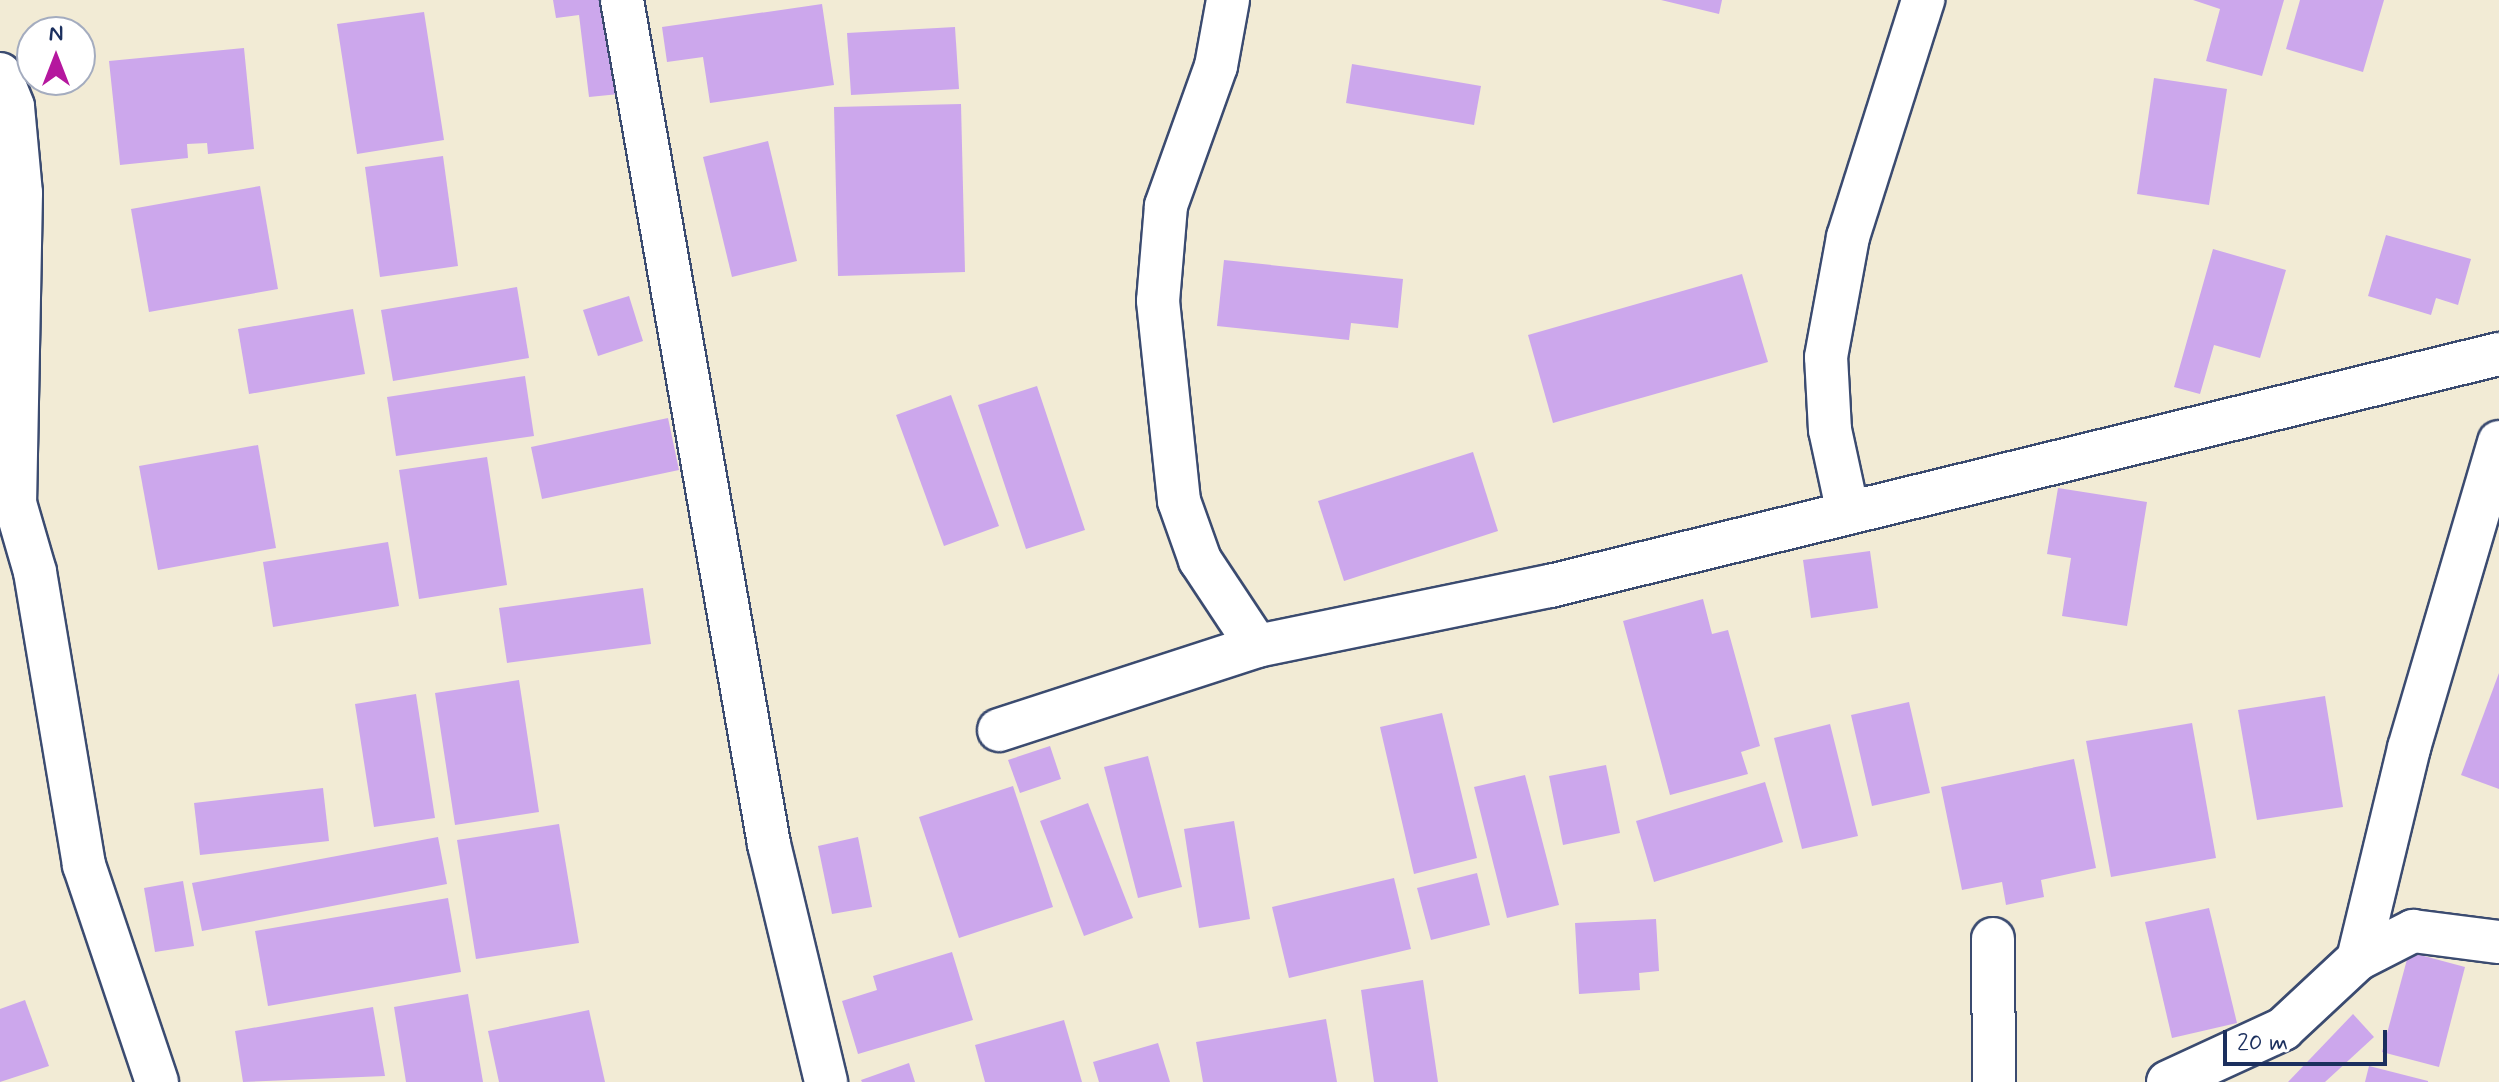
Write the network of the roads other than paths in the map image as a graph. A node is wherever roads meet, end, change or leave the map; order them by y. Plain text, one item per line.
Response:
1 (622, 0) edge
2 (1228, 0) edge
3 (1923, 0) edge
4 (0, 74) edge
5 (2499, 354) edge
6 (2499, 442) edge
7 (1848, 513) junction
8 (1257, 646) junction
9 (999, 730) dead end
10 (1993, 939) dead end
11 (2499, 942) edge
12 (2358, 959) junction
13 (157, 1082) edge
14 (826, 1082) edge
15 (1994, 1082) edge
16 (2168, 1082) edge

1 - 14 street
2 - 8 street
3 - 7 street
4 - 13 street
5 - 7 street
6 - 12 street
7 - 8 street
8 - 9 street
10 - 15 street
11 - 12 street
12 - 16 street

